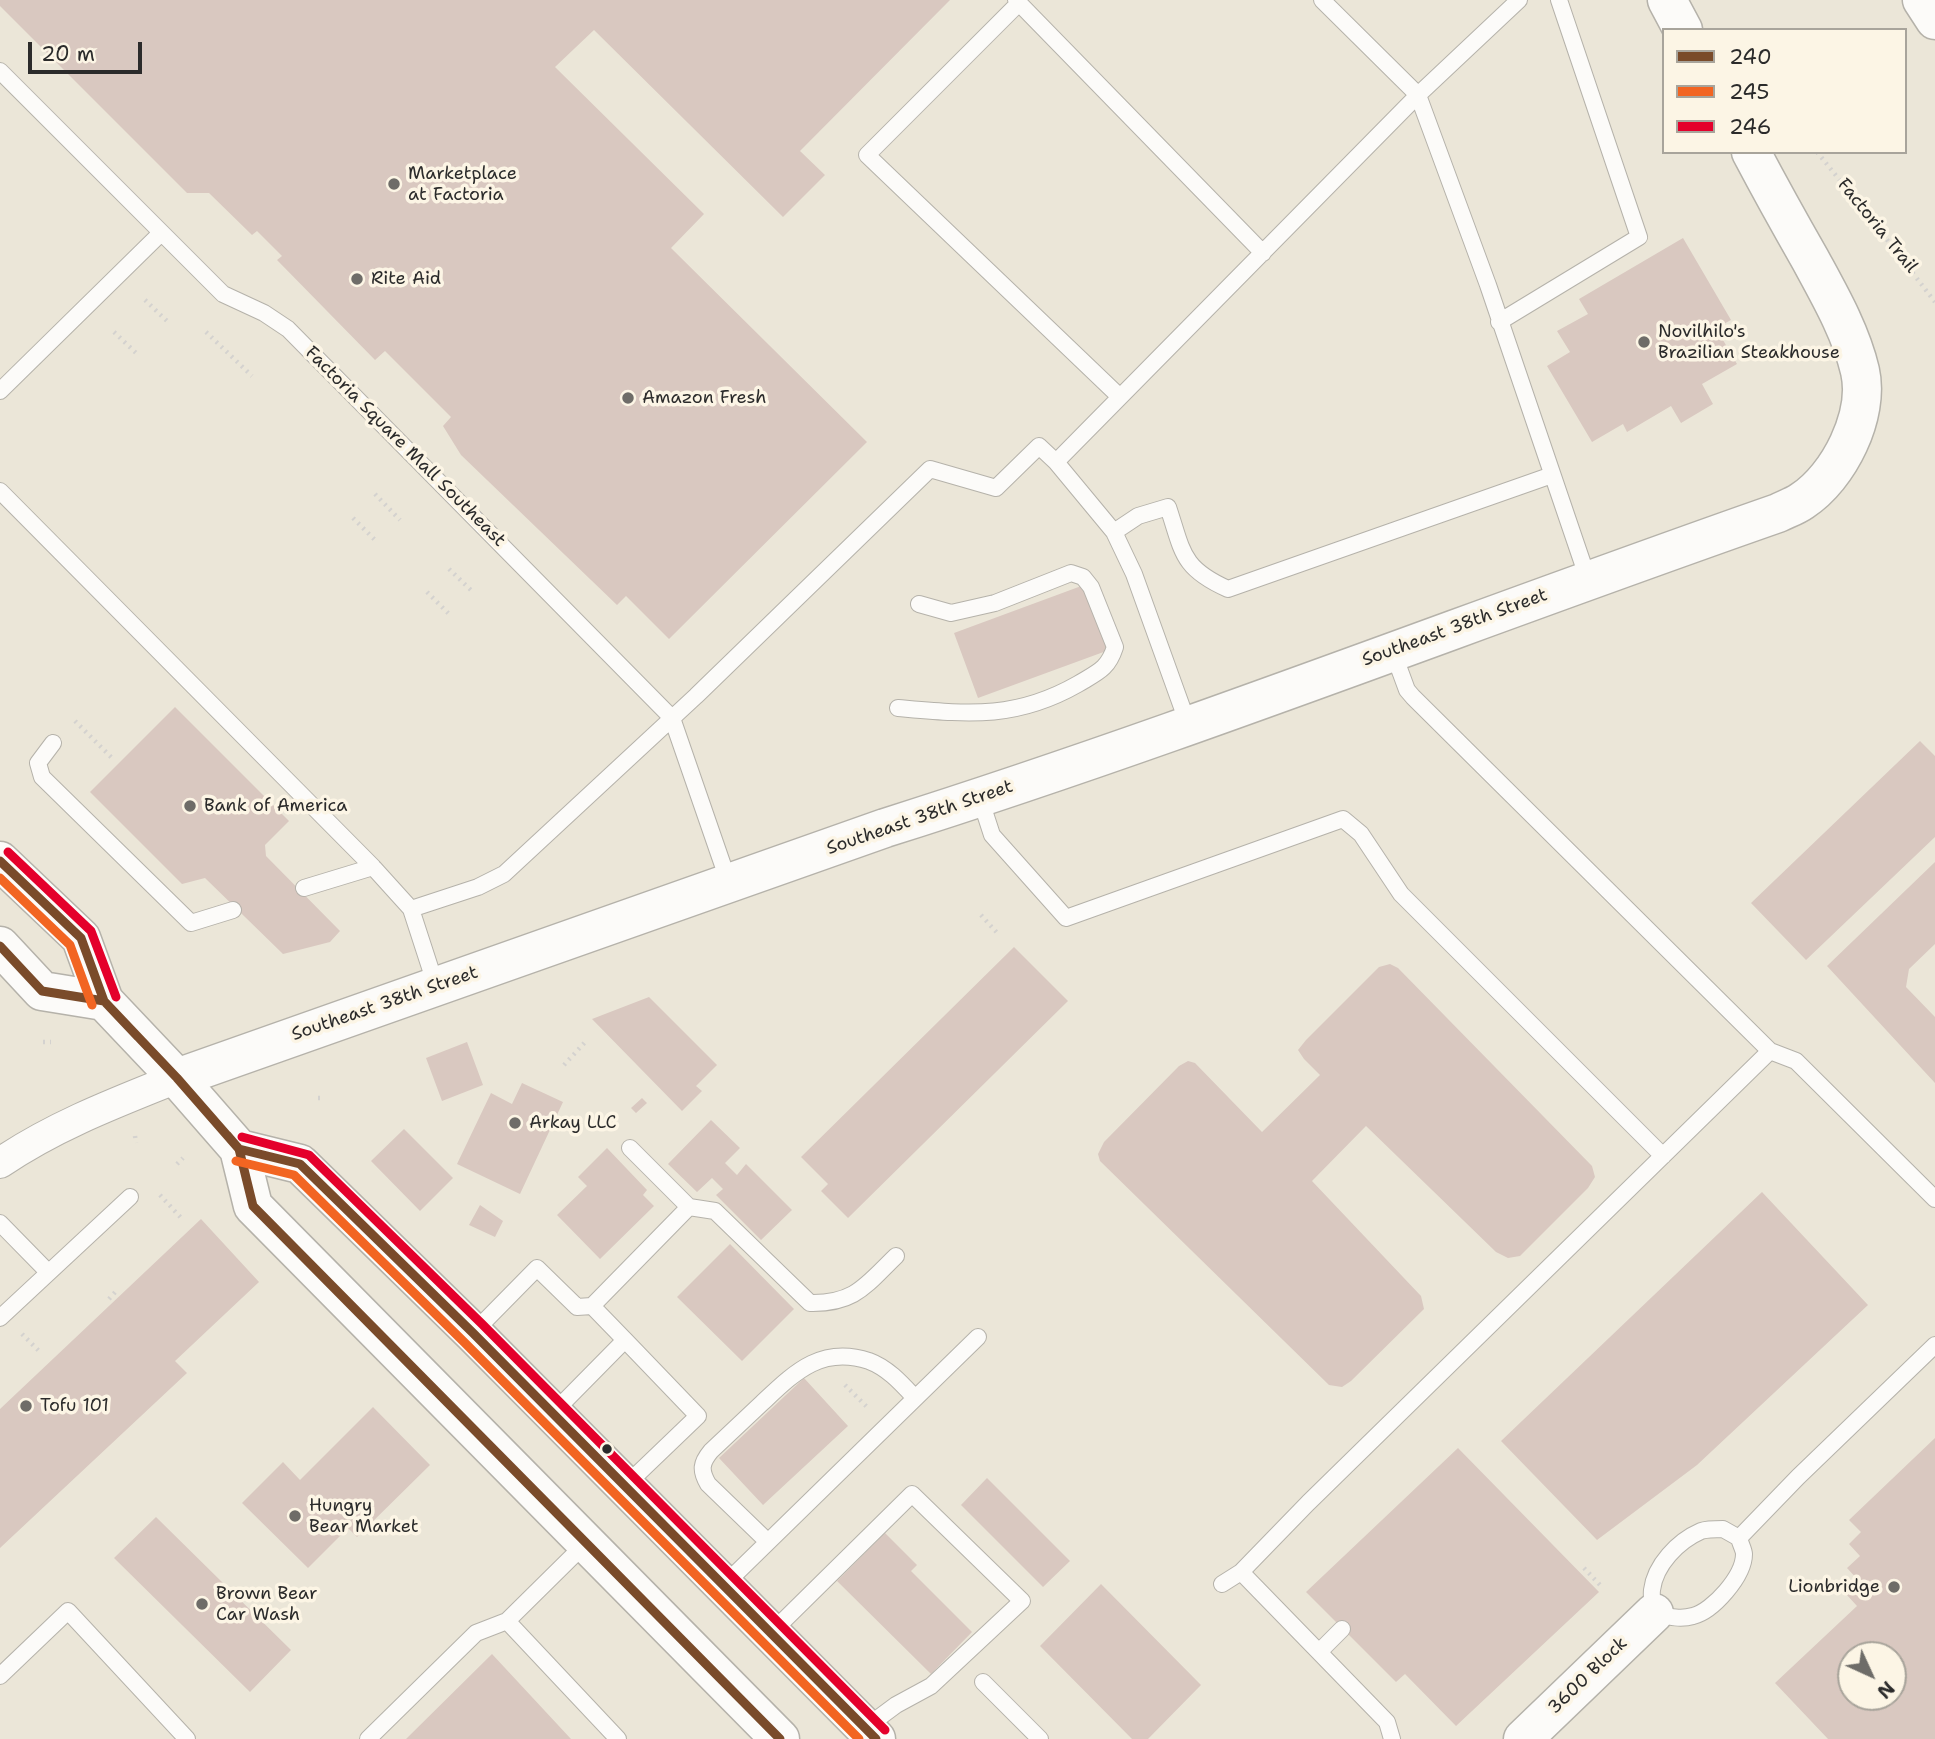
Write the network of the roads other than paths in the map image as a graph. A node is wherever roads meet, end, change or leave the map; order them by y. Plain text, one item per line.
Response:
1 (1322, 0) edge
2 (1519, 0) edge
3 (1559, 0) edge
4 (1667, 0) edge
5 (1922, 0) edge
6 (1017, 1) edge
7 (1935, 20) edge
8 (1682, 28) edge
9 (0, 71) edge
10 (1418, 95) junction
11 (1752, 154) edge
12 (161, 233) junction
13 (1263, 253) junction
14 (1499, 322) junction
15 (0, 391) edge
16 (1121, 397) junction
17 (1056, 462) junction
18 (1552, 475) junction
19 (0, 491) edge
20 (1114, 532) junction
21 (1588, 579) junction
22 (919, 604) dead end
23 (1393, 652) junction
24 (898, 708) dead end
25 (672, 718) junction
26 (1188, 724) junction
27 (53, 743) dead end
28 (980, 798) junction
29 (0, 861) edge
30 (373, 867) junction
31 (729, 883) junction
32 (304, 888) dead end
33 (411, 909) junction
34 (233, 910) dead end
35 (0, 946) edge
36 (436, 986) junction
37 (104, 1000) junction
38 (1770, 1051) junction
39 (177, 1078) junction
40 (630, 1148) dead end
41 (239, 1149) junction
42 (1663, 1156) junction
43 (0, 1163) edge
44 (130, 1197) dead end
45 (1935, 1199) edge
46 (689, 1207) junction
47 (0, 1223) edge
48 (896, 1256) dead end
49 (48, 1272) junction
50 (592, 1307) junction
51 (0, 1318) edge
52 (473, 1333) junction
53 (978, 1336) dead end
54 (625, 1340) junction
55 (1935, 1345) edge
56 (915, 1398) junction
57 (552, 1414) junction
58 (625, 1486) junction
59 (1739, 1538) junction
60 (586, 1542) junction
61 (768, 1542) junction
62 (1241, 1572) junction
63 (1222, 1584) dead end
64 (723, 1586) junction
65 (1654, 1613) junction
66 (507, 1621) junction
67 (1342, 1629) dead end
68 (771, 1634) junction
69 (1319, 1652) junction
70 (0, 1676) edge
71 (983, 1682) dead end
72 (871, 1734) edge
73 (187, 1739) edge
74 (368, 1739) edge
75 (618, 1739) edge
76 (780, 1739) edge
77 (1040, 1739) edge
78 (1392, 1739) edge
79 (1522, 1739) edge

1 - 10 lane
2 - 10 lane
3 - 14 lane
4 - 8 main road
5 - 7 main road
6 - 13 lane
6 - 16 lane
9 - 12 lane, Factoria Square Mall Southeast
10 - 13 lane
10 - 14 lane
11 - 21 main road, Southeast 38th Street
12 - 15 lane
12 - 25 lane, Factoria Square Mall Southeast
13 - 16 lane
14 - 18 lane
16 - 17 lane
17 - 20 lane
17 - 25 lane
18 - 20 lane
18 - 21 lane
19 - 30 lane
20 - 26 lane
21 - 23 main road, Southeast 38th Street
22 - 24 lane
23 - 26 main road, Southeast 38th Street
23 - 38 lane
25 - 31 lane, Factoria Square Mall Southeast
25 - 33 lane
26 - 28 main road, Southeast 38th Street
27 - 34 lane
28 - 31 main road, Southeast 38th Street
28 - 42 lane
29 - 37 main road
30 - 32 lane
30 - 33 lane
31 - 36 main road, Southeast 38th Street
33 - 36 lane
35 - 37 main road
36 - 39 main road, Southeast 38th Street
37 - 39 main road
38 - 42 lane
38 - 45 lane
39 - 41 main road
39 - 43 street, Southeast 38th Street
40 - 46 lane
41 - 52 main road
41 - 60 main road
42 - 62 lane
44 - 49 lane
46 - 48 lane
46 - 50 lane
47 - 49 lane
49 - 51 lane
50 - 52 lane
50 - 54 lane
52 - 57 main road
53 - 56 lane
54 - 57 lane
54 - 58 lane
55 - 59 lane
56 - 61 lane
56 - 61 lane
57 - 58 main road
58 - 64 main road
59 - 65 lane
59 - 65 lane
60 - 66 lane
60 - 76 main road
61 - 64 lane
62 - 63 lane
62 - 69 lane
64 - 68 main road
65 - 79 main road, 3600 Block
66 - 74 lane
66 - 75 lane
67 - 69 lane
68 - 72 main road
68 - 72 lane
69 - 78 lane
70 - 73 lane
71 - 77 lane

